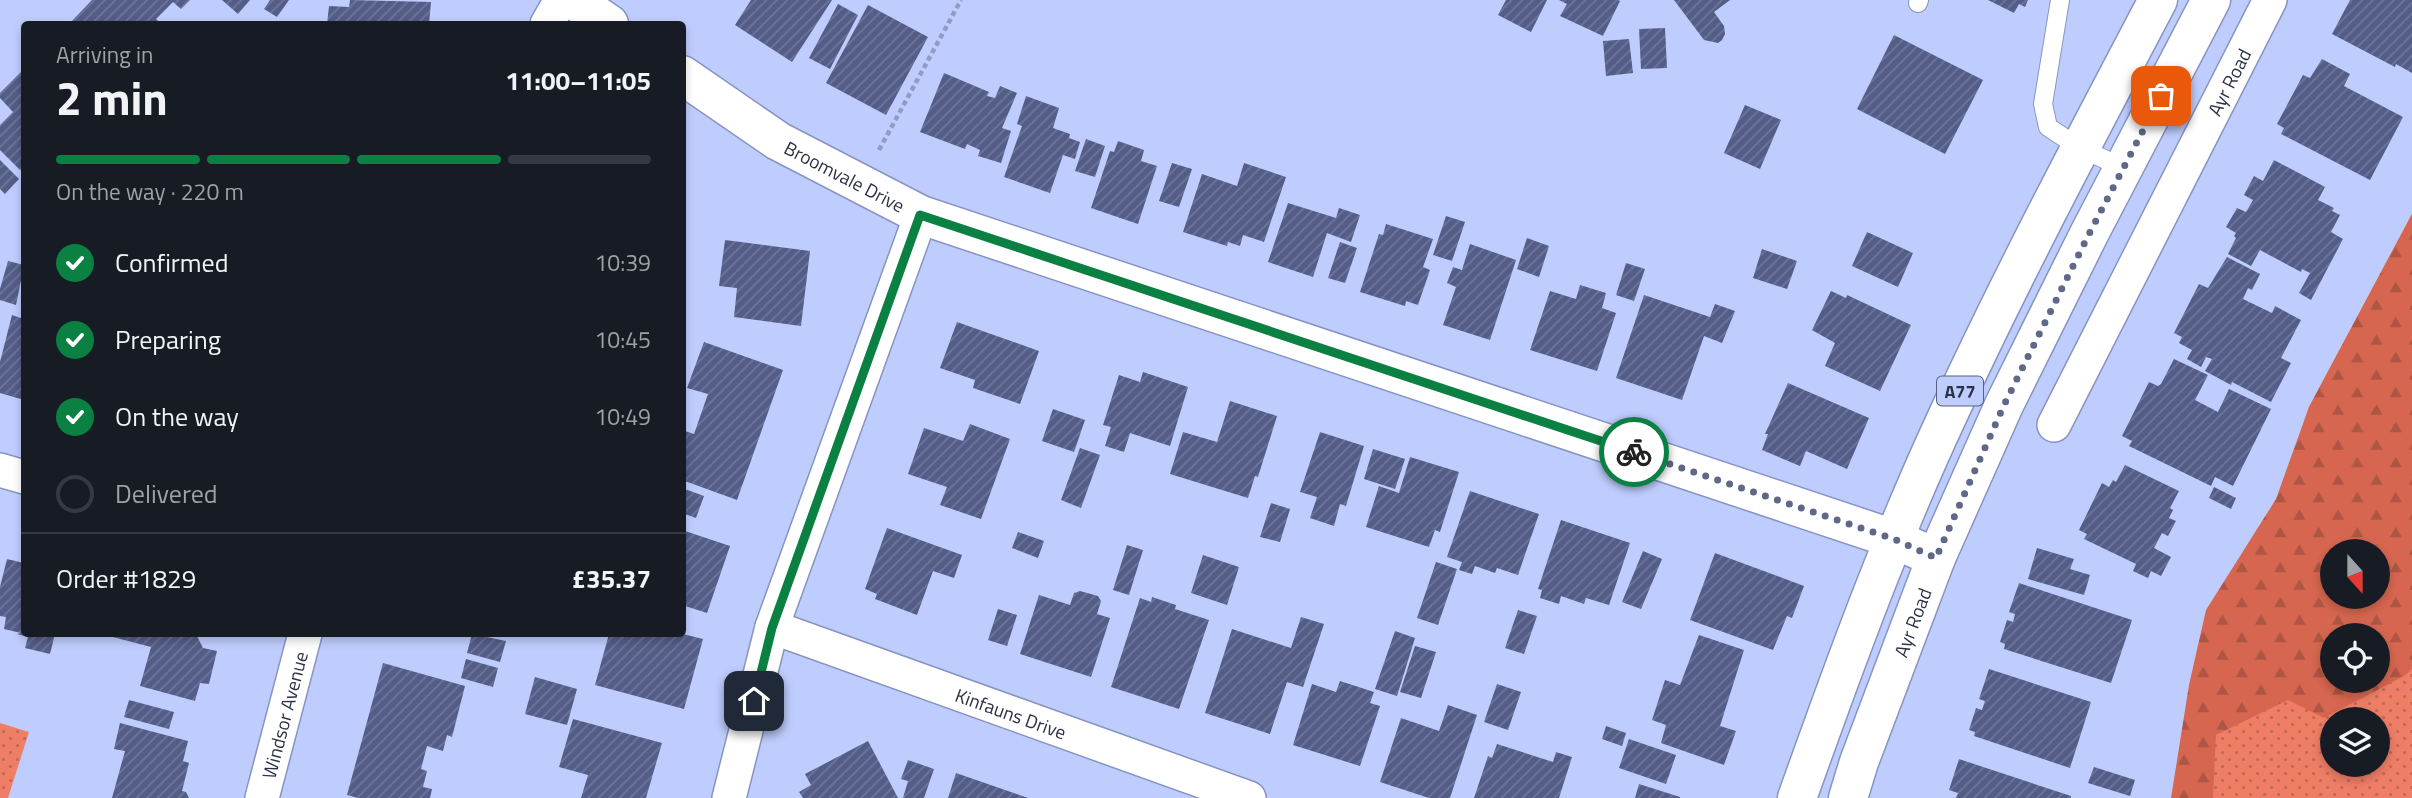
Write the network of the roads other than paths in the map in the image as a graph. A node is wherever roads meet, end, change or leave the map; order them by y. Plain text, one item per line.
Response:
1 (561, 0) edge
2 (574, 0) edge
3 (2060, 0) edge
4 (2158, 0) edge
5 (2211, 0) edge
6 (2270, 0) edge
7 (549, 21) edge
8 (605, 21) edge
9 (686, 78) edge
10 (2080, 148) junction
11 (2124, 168) junction
12 (920, 215) junction
13 (2054, 425) dead end
14 (0, 470) edge
15 (21, 476) edge
16 (1894, 539) junction
17 (1936, 558) junction
18 (772, 628) junction
19 (303, 637) edge
20 (262, 798) edge
21 (729, 798) edge
22 (1250, 798) edge
23 (1797, 798) edge
24 (1848, 798) edge

1 - 7 street
2 - 8 main road
3 - 10 lane
4 - 10 main road, A77
5 - 11 main road, Ayr Road / A77
6 - 13 street, Ayr Road
9 - 12 main road, Broomvale Drive
10 - 11 lane
10 - 16 main road, A77
11 - 17 main road, Ayr Road / A77
12 - 16 main road, Broomvale Drive
12 - 18 street
14 - 15 street
16 - 17 main road, Broomvale Drive
16 - 23 main road, A77
17 - 24 main road, Ayr Road / A77
18 - 21 street
18 - 22 street, Kinfauns Drive
19 - 20 street, Windsor Avenue

